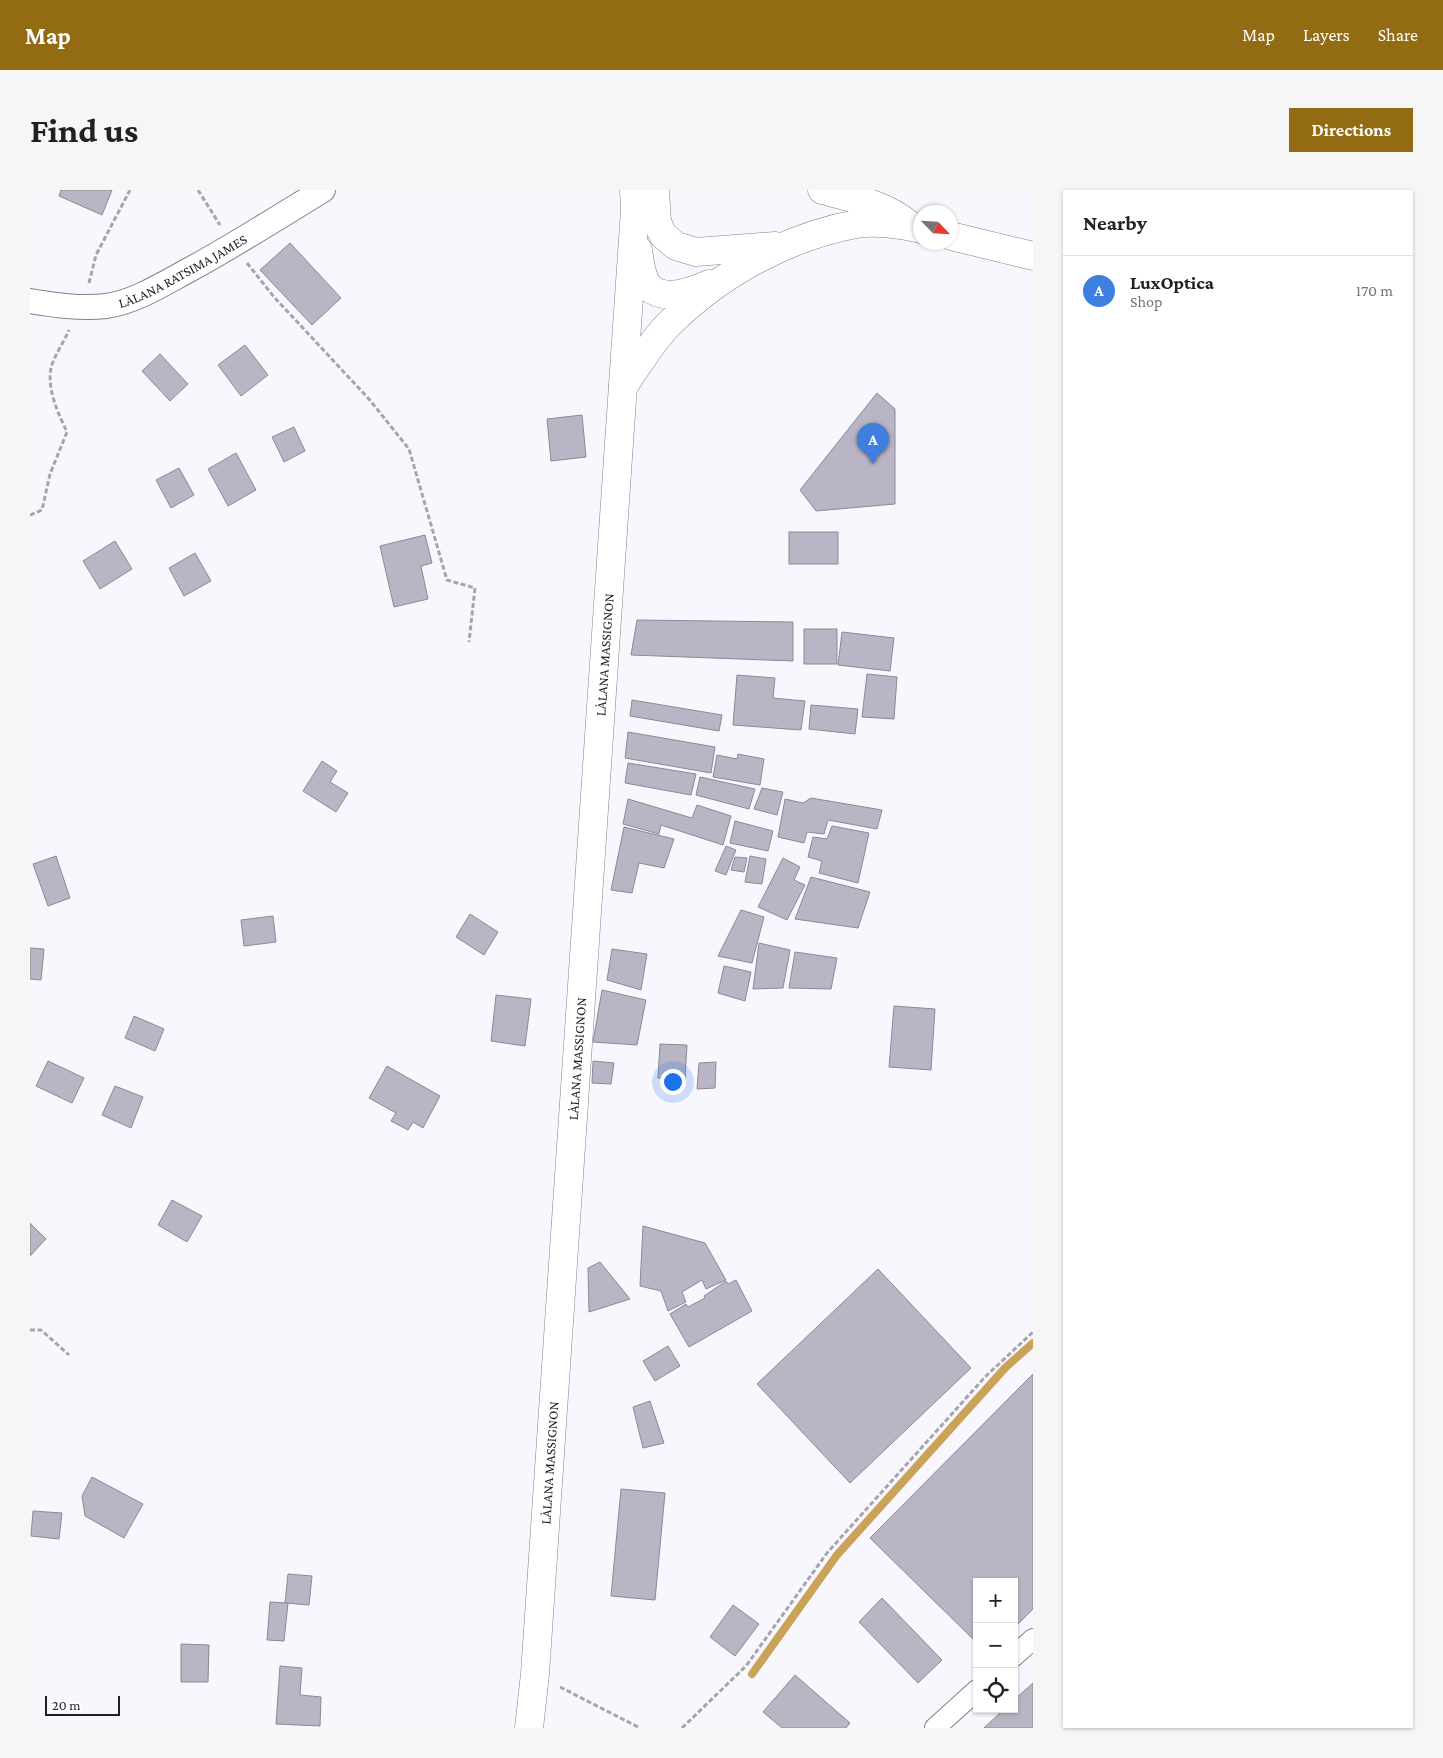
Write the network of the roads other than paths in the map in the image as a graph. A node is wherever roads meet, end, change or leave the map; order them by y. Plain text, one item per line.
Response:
1 (323, 190) edge
2 (655, 190) edge
3 (822, 190) edge
4 (634, 199) edge
5 (908, 227) edge
6 (958, 238) edge
7 (784, 246) junction
8 (1033, 256) edge
9 (736, 272) junction
10 (30, 300) edge
11 (622, 388) junction
12 (1033, 1639) edge
13 (1018, 1652) edge
14 (973, 1694) edge
15 (529, 1728) edge
16 (936, 1728) edge

1 - 10 street, LÀLANA RATSIMA JAMES
2 - 7 main road
3 - 5 main road
4 - 9 main road
4 - 11 main road, LÀLANA MASSIGNON
5 - 7 main road
6 - 8 main road
7 - 9 main road
9 - 11 main road
11 - 15 main road, LÀLANA MASSIGNON
12 - 13 street
14 - 16 street

